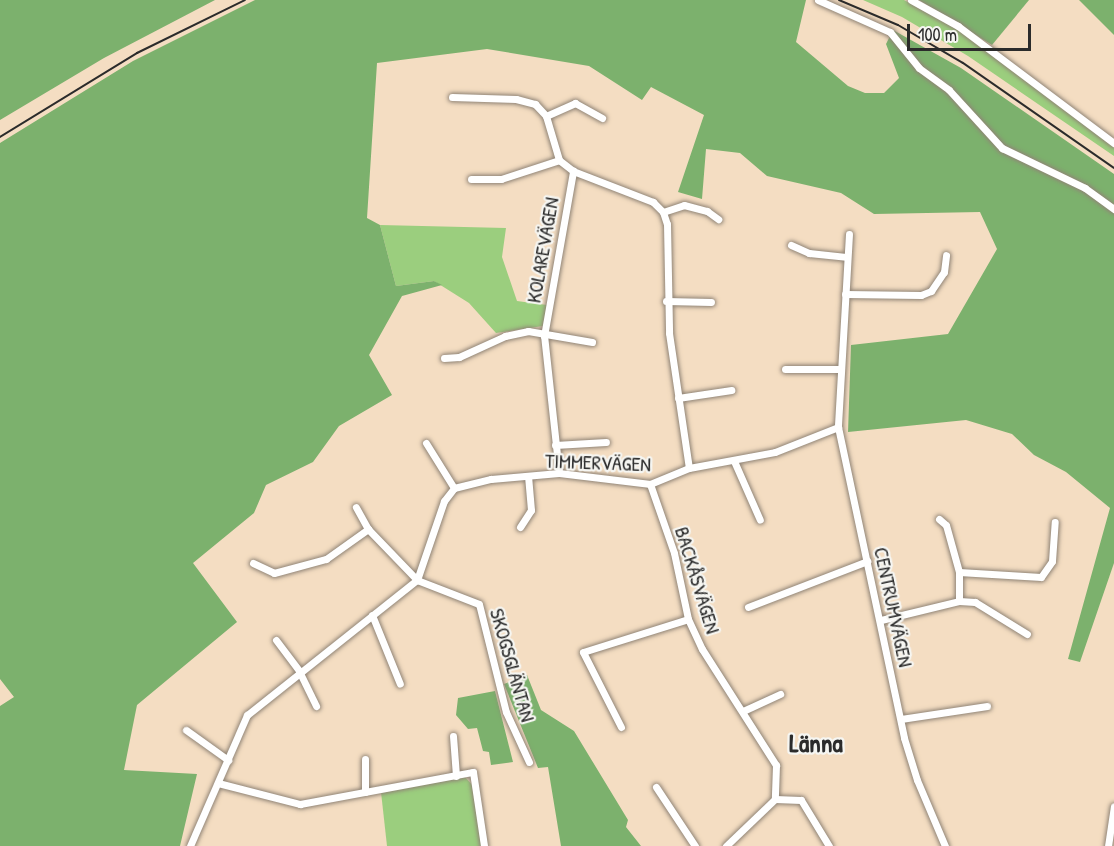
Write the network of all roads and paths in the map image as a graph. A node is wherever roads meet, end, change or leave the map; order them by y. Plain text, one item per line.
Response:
1 (818, 0) edge
2 (910, 0) edge
3 (452, 97) dead end
4 (546, 116) junction
5 (602, 118) dead end
6 (1114, 143) edge
7 (559, 160) junction
8 (573, 171) junction
9 (471, 179) dead end
10 (1114, 209) edge
11 (663, 212) junction
12 (718, 219) dead end
13 (849, 234) dead end
14 (791, 245) dead end
15 (946, 255) dead end
16 (846, 257) junction
17 (845, 294) junction
18 (666, 301) junction
19 (711, 302) dead end
20 (544, 336) junction
21 (592, 342) dead end
22 (444, 358) dead end
23 (785, 369) dead end
24 (840, 369) junction
25 (731, 390) dead end
26 (678, 398) junction
27 (838, 427) junction
28 (606, 442) dead end
29 (426, 443) dead end
30 (555, 445) junction
31 (734, 461) junction
32 (689, 468) junction
33 (559, 473) junction
34 (528, 477) junction
35 (650, 484) junction
36 (454, 488) junction
37 (356, 507) dead end
38 (939, 519) dead end
39 (760, 520) dead end
40 (1055, 522) dead end
41 (520, 527) dead end
42 (368, 529) junction
43 (867, 561) junction
44 (253, 563) dead end
45 (959, 572) junction
46 (417, 580) junction
47 (959, 601) junction
48 (748, 607) dead end
49 (372, 615) junction
50 (688, 619) junction
51 (881, 620) junction
52 (1027, 634) dead end
53 (276, 640) dead end
54 (299, 671) junction
55 (400, 684) dead end
56 (780, 694) dead end
57 (316, 706) dead end
58 (987, 706) dead end
59 (743, 711) junction
60 (901, 719) junction
61 (621, 728) dead end
62 (186, 730) dead end
63 (453, 736) dead end
64 (365, 759) dead end
65 (228, 760) junction
66 (529, 762) dead end
67 (456, 776) junction
68 (218, 783) junction
69 (656, 787) dead end
70 (365, 792) junction
71 (775, 799) junction
72 (1114, 806) edge
73 (190, 846) edge
74 (484, 846) edge
75 (695, 846) edge
76 (726, 846) edge
77 (829, 846) edge
78 (945, 846) edge
79 (1108, 846) edge

1 - 10 street
2 - 6 street
3 - 4 street
4 - 5 street
4 - 7 street
7 - 8 street
7 - 9 street
8 - 11 street
8 - 20 street, KOLAREVÄGEN
11 - 12 street
11 - 18 street
13 - 16 street, CENTRUMVÄGEN
14 - 16 street
15 - 17 street
16 - 17 street, CENTRUMVÄGEN
17 - 24 street, CENTRUMVÄGEN
18 - 19 street
18 - 26 street
20 - 21 street
20 - 22 street
20 - 30 street, KOLAREVÄGEN
23 - 24 street
24 - 27 street, CENTRUMVÄGEN
25 - 26 street
26 - 32 street
27 - 31 street, TIMMERVÄGEN
27 - 43 street, CENTRUMVÄGEN
28 - 30 street
29 - 36 street
30 - 33 street, KOLAREVÄGEN
31 - 32 street, TIMMERVÄGEN
31 - 39 street
32 - 35 street, TIMMERVÄGEN
33 - 34 street, TIMMERVÄGEN
33 - 35 street, TIMMERVÄGEN
34 - 36 street, TIMMERVÄGEN
34 - 41 street, TIMMERVÄGEN
35 - 50 street, BACKÅSVÄGEN
36 - 46 street
37 - 42 street
38 - 45 street
40 - 45 street
42 - 44 street
42 - 46 street
43 - 48 street
43 - 51 street, CENTRUMVÄGEN
45 - 47 street
46 - 49 street
46 - 66 street, SKOGSGLÄNTAN
47 - 51 street
47 - 52 street
49 - 54 street
49 - 55 street
50 - 59 street, BACKÅSVÄGEN
50 - 61 street
51 - 60 street, CENTRUMVÄGEN
53 - 54 street
54 - 57 street
54 - 65 street
56 - 59 street
58 - 60 street
59 - 71 street, BACKÅSVÄGEN
60 - 78 street, CENTRUMVÄGEN
62 - 65 street
63 - 67 street
64 - 70 street
65 - 68 street
67 - 70 street
67 - 74 street
68 - 70 street
68 - 73 street
69 - 75 street
71 - 76 street
71 - 77 street
72 - 79 street

